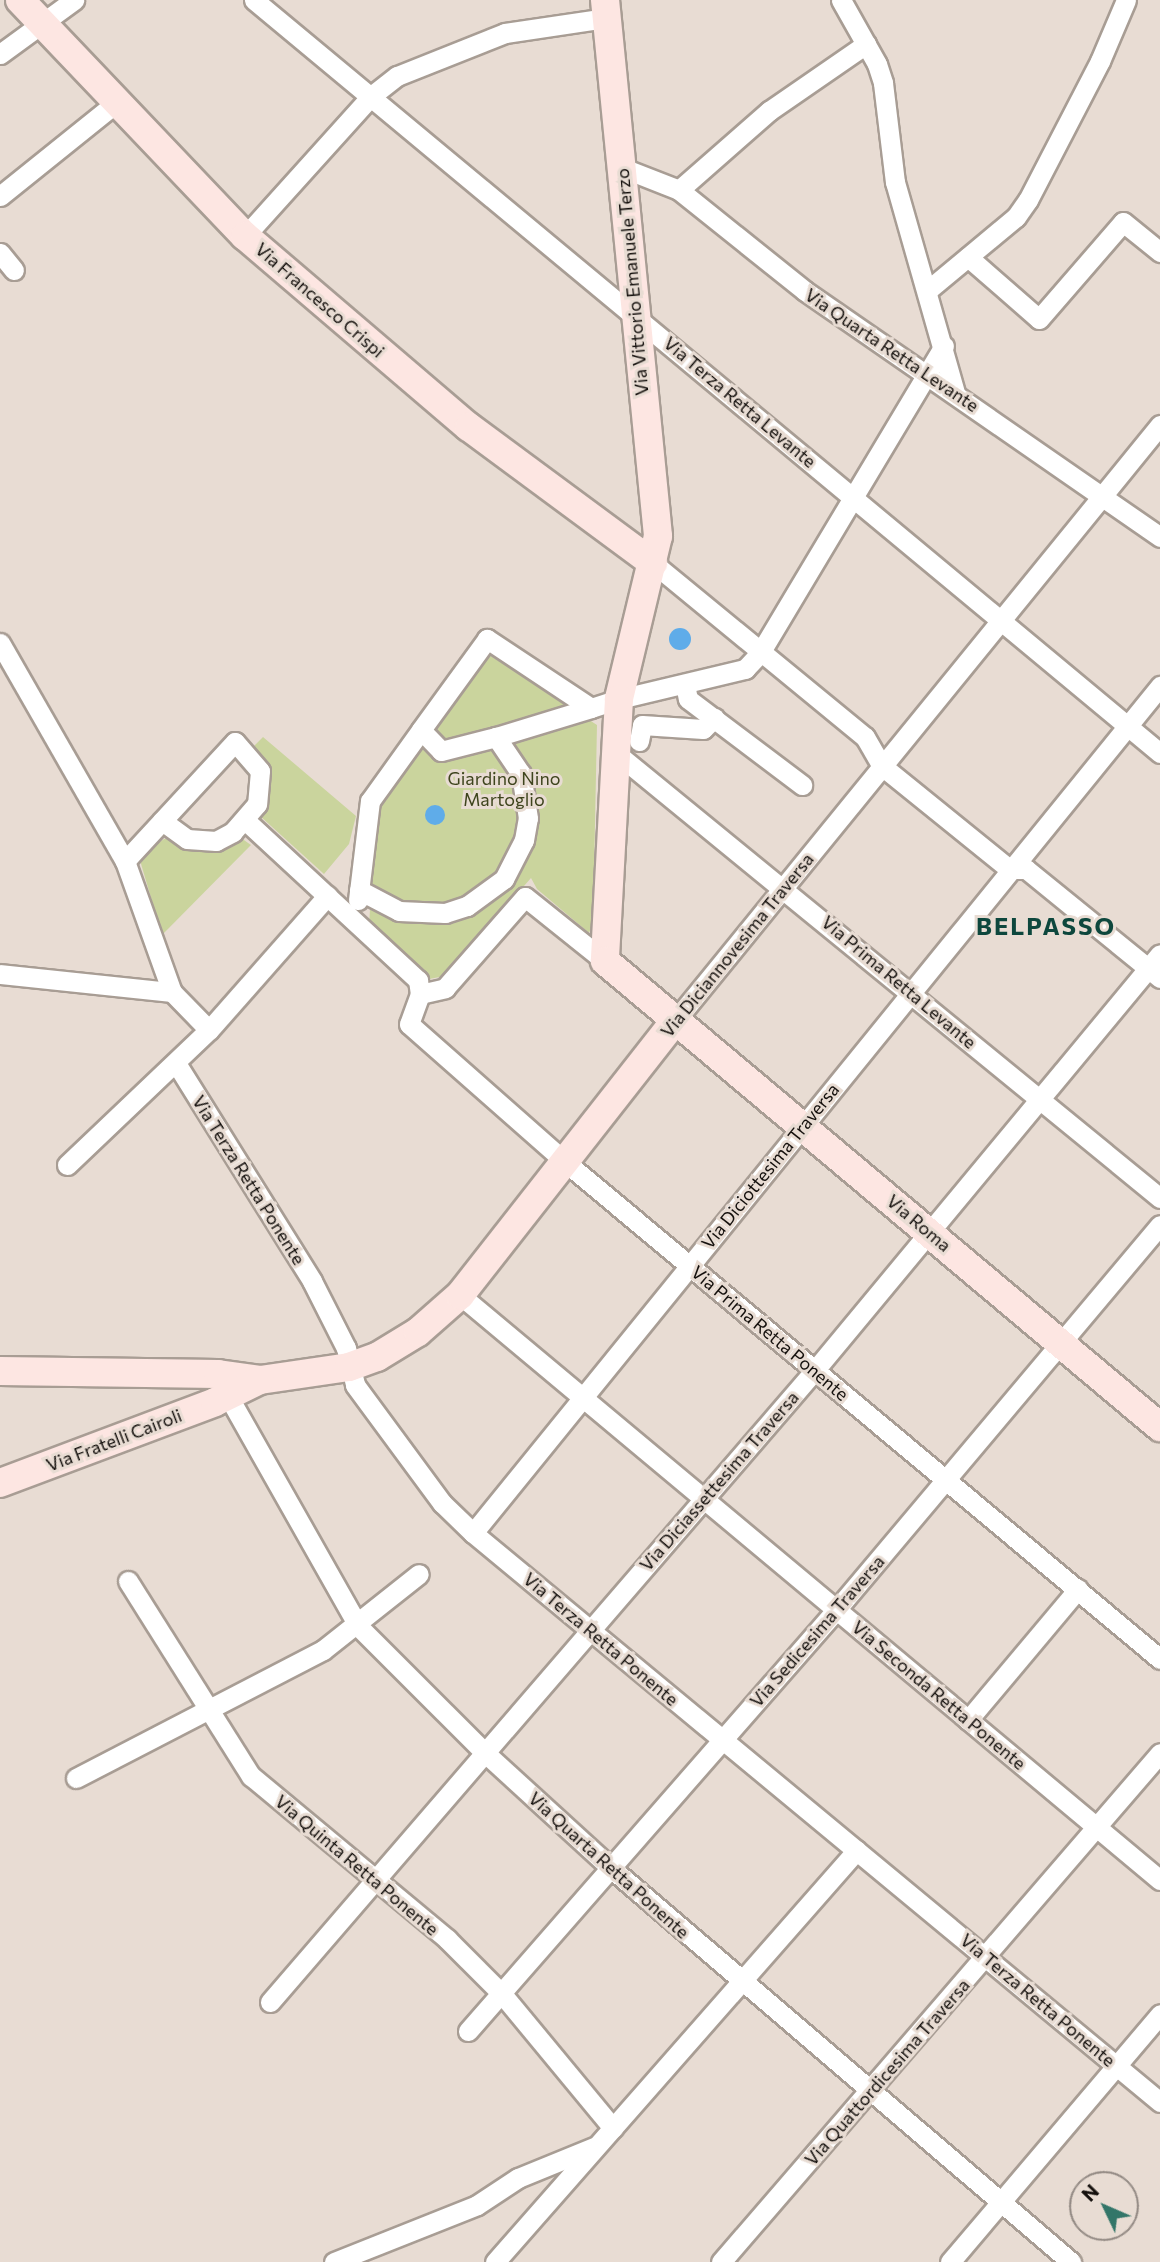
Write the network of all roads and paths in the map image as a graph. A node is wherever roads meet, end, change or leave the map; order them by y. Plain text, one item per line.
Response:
1 (20, 0) edge
2 (74, 0) edge
3 (254, 0) edge
4 (841, 0) edge
5 (1126, 0) edge
6 (606, 9) edge
7 (44, 25) junction
8 (866, 44) junction
9 (0, 54) edge
10 (370, 97) junction
11 (117, 102) junction
12 (623, 169) junction
13 (678, 190) junction
14 (0, 196) edge
15 (245, 236) junction
16 (1160, 252) edge
17 (0, 253) edge
18 (968, 257) junction
19 (14, 270) dead end
20 (928, 290) junction
21 (632, 311) junction
22 (944, 346) junction
23 (927, 373) junction
24 (955, 392) junction
25 (1160, 425) edge
26 (1103, 495) junction
27 (853, 498) junction
28 (1160, 537) edge
29 (653, 563) junction
30 (1001, 621) junction
31 (0, 643) edge
32 (760, 653) junction
33 (685, 684) junction
34 (1160, 686) edge
35 (619, 699) junction
36 (591, 708) junction
37 (714, 718) junction
38 (1127, 726) junction
39 (421, 730) junction
40 (496, 737) junction
41 (1160, 753) edge
42 (630, 754) junction
43 (882, 766) junction
44 (802, 785) dead end
45 (245, 820) junction
46 (162, 821) junction
47 (125, 861) junction
48 (1020, 864) junction
49 (504, 879) junction
50 (785, 887) junction
51 (359, 890) junction
52 (327, 896) junction
53 (525, 897) junction
54 (355, 925) junction
55 (604, 961) junction
56 (1156, 967) edge
57 (0, 974) edge
58 (172, 992) junction
59 (911, 992) junction
60 (420, 994) junction
61 (674, 1022) junction
62 (209, 1030) junction
63 (176, 1063) junction
64 (1041, 1101) junction
65 (802, 1127) junction
66 (564, 1160) junction
67 (67, 1165) dead end
68 (1160, 1198) edge
69 (1160, 1225) edge
70 (930, 1232) junction
71 (689, 1266) junction
72 (460, 1295) junction
73 (1061, 1344) junction
74 (349, 1367) junction
75 (815, 1370) junction
76 (0, 1371) edge
77 (222, 1385) junction
78 (582, 1398) junction
79 (1160, 1427) edge
80 (947, 1480) junction
81 (0, 1483) edge
82 (703, 1500) junction
83 (473, 1533) junction
84 (419, 1573) dead end
85 (128, 1581) dead end
86 (1078, 1589) junction
87 (836, 1610) junction
88 (358, 1626) junction
89 (591, 1630) junction
90 (1160, 1659) edge
91 (211, 1709) junction
92 (968, 1720) junction
93 (723, 1740) junction
94 (484, 1752) junction
95 (1160, 1753) edge
96 (76, 1778) dead end
97 (1097, 1826) junction
98 (857, 1850) junction
99 (611, 1868) junction
100 (1160, 1880) edge
101 (374, 1882) junction
102 (987, 1957) junction
103 (741, 1982) junction
104 (502, 1994) junction
105 (270, 2003) dead end
106 (1160, 2014) edge
107 (468, 2031) dead end
108 (1116, 2065) junction
109 (870, 2091) junction
110 (1160, 2102) edge
111 (613, 2128) junction
112 (597, 2145) junction
113 (1002, 2202) junction
114 (334, 2262) edge
115 (495, 2262) edge
116 (721, 2262) edge
117 (950, 2262) edge
118 (1071, 2262) edge

1 - 7 street, Via Francesco Crispi
2 - 7 street
3 - 10 street, Via Terza Retta Levante
4 - 8 street
5 - 18 street
6 - 10 street
6 - 12 street, Via Vittorio Emanuele Terzo
7 - 9 street
7 - 11 street, Via Francesco Crispi
8 - 13 street
8 - 20 street
10 - 15 street
10 - 21 street, Via Terza Retta Levante
11 - 14 street
11 - 15 street, Via Francesco Crispi
12 - 13 street, Via Quarta Retta Levante
12 - 21 street, Via Vittorio Emanuele Terzo
13 - 23 street, Via Quarta Retta Levante
15 - 29 street, Via Francesco Crispi
16 - 18 street
17 - 19 street
18 - 20 street
20 - 22 street
21 - 27 street, Via Terza Retta Levante
21 - 29 street, Via Vittorio Emanuele Terzo
22 - 23 street
22 - 24 street
23 - 24 street, Via Quarta Retta Levante
23 - 27 street
24 - 26 street, Via Quarta Retta Levante
25 - 26 street, Via Diciannovesima Traversa
26 - 28 street, Via Quarta Retta Levante
26 - 30 street, Via Diciannovesima Traversa
27 - 30 street, Via Terza Retta Levante
27 - 32 street
29 - 32 street
29 - 35 street, Via Vittorio Emanuele Terzo
30 - 38 street, Via Terza Retta Levante
30 - 43 street, Via Diciannovesima Traversa
31 - 47 street
32 - 33 street
32 - 43 street
33 - 35 street
33 - 37 street
34 - 38 street
35 - 36 street
35 - 42 street, Via Vittorio Emanuele Terzo
36 - 39 street
36 - 40 street
37 - 42 street
37 - 44 street
38 - 41 street, Via Terza Retta Levante
38 - 48 street
39 - 40 street
39 - 51 street
40 - 49 street
42 - 50 street, Via Prima Retta Levante
42 - 55 street, Via Vittorio Emanuele Terzo
43 - 48 street
43 - 50 street, Via Diciannovesima Traversa
45 - 46 street
45 - 46 street
45 - 52 street
46 - 47 street
47 - 58 street
48 - 56 street
48 - 59 street, Via Diciottesima Traversa
49 - 51 street
49 - 53 street
50 - 59 street, Via Prima Retta Levante
50 - 61 street, Via Diciannovesima Traversa
51 - 54 street
52 - 54 street
52 - 62 street
53 - 55 street
53 - 60 street
54 - 60 street
55 - 61 street, Via Roma
56 - 64 street, Via Diciassettesima Traversa
57 - 58 street
58 - 62 street
59 - 64 street, Via Prima Retta Levante
59 - 65 street, Via Diciottesima Traversa
60 - 66 street, Via Prima Retta Ponente
61 - 65 street, Via Roma
61 - 66 street, Via Diciannovesima Traversa
62 - 63 street
63 - 67 street
63 - 74 street, Via Terza Retta Ponente
64 - 68 street, Via Prima Retta Levante
64 - 70 street, Via Diciassettesima Traversa
65 - 70 street, Via Roma
65 - 71 street, Via Diciottesima Traversa
66 - 71 street, Via Prima Retta Ponente
66 - 72 street, Via Diciannovesima Traversa
69 - 73 street, Via Sedicesima Traversa
70 - 73 street, Via Roma
70 - 75 street, Via Diciassettesima Traversa
71 - 75 street, Via Prima Retta Ponente
71 - 78 street, Via Diciottesima Traversa
72 - 74 street, Via Diciannovesima Traversa
72 - 78 street, Via Seconda Retta Ponente
73 - 79 street, Via Roma
73 - 80 street, Via Sedicesima Traversa
74 - 77 street, Via Diciannovesima Traversa
74 - 83 street, Via Terza Retta Ponente
75 - 80 street, Via Prima Retta Ponente
75 - 82 street, Via Diciassettesima Traversa
76 - 77 street, Via Diciannovesima Traversa
77 - 81 street, Via Fratelli Cairoli
77 - 88 street, Via Quarta Retta Ponente
78 - 82 street, Via Seconda Retta Ponente
78 - 83 street, Via Diciottesima Traversa
80 - 86 street, Via Prima Retta Ponente
80 - 87 street, Via Sedicesima Traversa
82 - 87 street, Via Seconda Retta Ponente
82 - 89 street, Via Diciassettesima Traversa
83 - 89 street, Via Terza Retta Ponente
84 - 88 street
85 - 91 street, Via Quinta Retta Ponente
86 - 90 street, Via Prima Retta Ponente
86 - 92 street
87 - 92 street, Via Seconda Retta Ponente
87 - 93 street, Via Sedicesima Traversa
88 - 91 street
88 - 94 street, Via Quarta Retta Ponente
89 - 93 street, Via Terza Retta Ponente
89 - 94 street, Via Diciassettesima Traversa
91 - 96 street
91 - 101 street, Via Quinta Retta Ponente
92 - 97 street, Via Seconda Retta Ponente
93 - 98 street, Via Terza Retta Ponente
93 - 99 street, Via Sedicesima Traversa
94 - 99 street, Via Quarta Retta Ponente
94 - 101 street, Via Diciassettesima Traversa
95 - 97 street, Via Quattordicesima Traversa
97 - 100 street, Via Seconda Retta Ponente
97 - 102 street, Via Quattordicesima Traversa
98 - 102 street, Via Terza Retta Ponente
98 - 103 street
99 - 103 street, Via Quarta Retta Ponente
99 - 104 street, Via Sedicesima Traversa
101 - 104 street, Via Quinta Retta Ponente
101 - 105 street, Via Diciassettesima Traversa
102 - 108 street, Via Terza Retta Ponente
102 - 109 street, Via Quattordicesima Traversa
103 - 109 street, Via Quarta Retta Ponente
103 - 111 street
104 - 107 street, Via Sedicesima Traversa
104 - 111 street, Via Quinta Retta Ponente
106 - 108 street
108 - 110 street, Via Terza Retta Ponente
108 - 113 street
109 - 113 street, Via Quarta Retta Ponente
109 - 116 street, Via Quattordicesima Traversa
111 - 112 street
112 - 114 street
112 - 115 street
113 - 117 street
113 - 118 street, Via Quarta Retta Ponente

